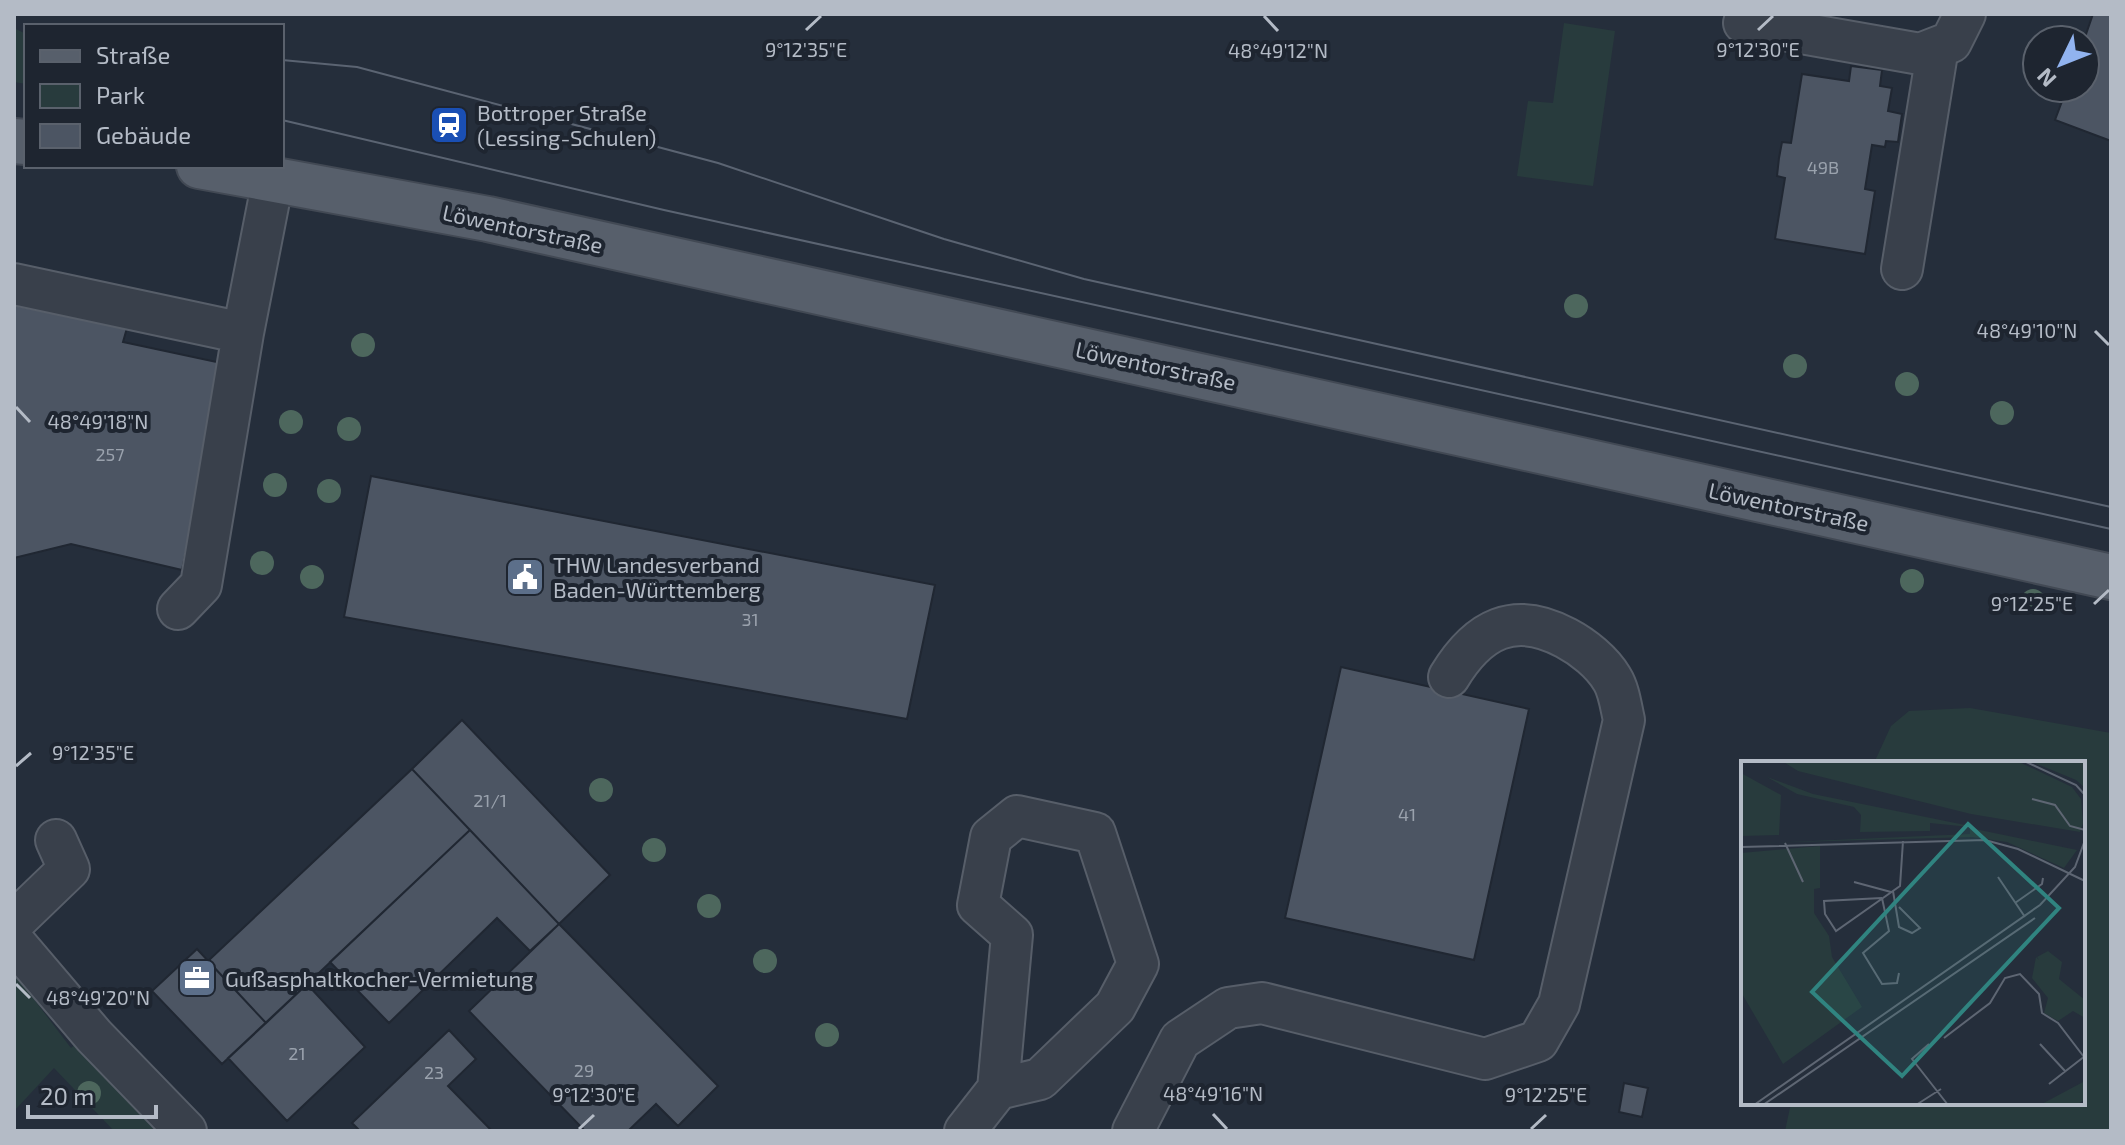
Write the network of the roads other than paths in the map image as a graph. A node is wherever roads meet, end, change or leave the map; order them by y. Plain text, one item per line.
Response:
1 (1965, 14) edge
2 (1744, 23) dead end
3 (1850, 28) edge
4 (1938, 47) junction
5 (210, 168) edge
6 (273, 180) junction
7 (1902, 269) dead end
8 (14, 284) edge
9 (243, 333) junction
10 (2111, 577) edge
11 (178, 609) dead end
12 (1449, 677) dead end
13 (56, 840) dead end
14 (14, 922) edge
15 (14, 942) edge
16 (998, 1089) junction
17 (186, 1131) edge
18 (965, 1131) edge
19 (1133, 1131) edge

1 - 4 street
2 - 3 street
3 - 4 street
4 - 7 street
5 - 6 main road, Löwentorstraße
6 - 9 street
6 - 10 main road, Löwentorstraße
8 - 9 street
9 - 11 street
12 - 19 street
13 - 14 street
15 - 17 street
16 - 16 street
16 - 18 street

